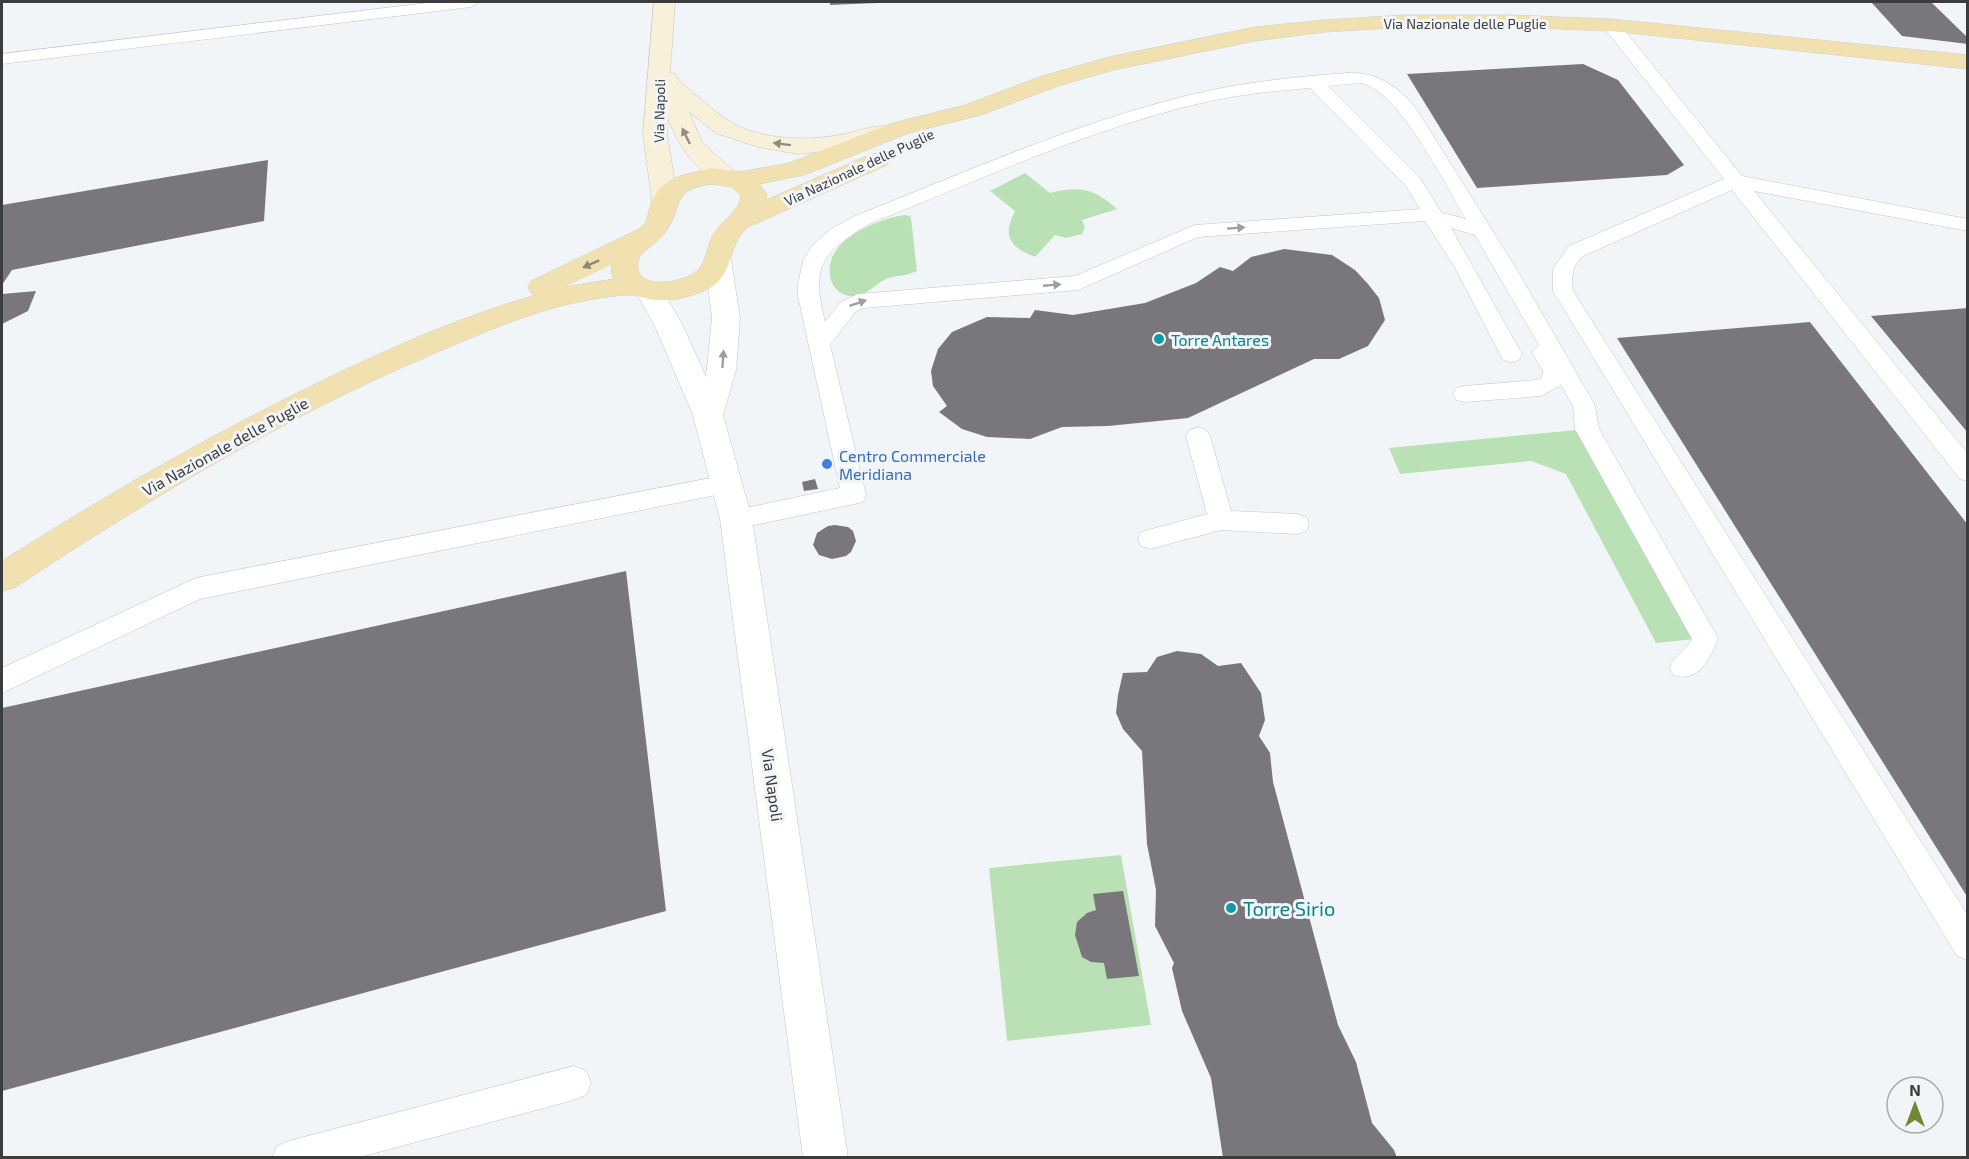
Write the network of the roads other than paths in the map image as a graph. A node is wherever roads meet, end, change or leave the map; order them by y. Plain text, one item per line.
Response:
1 (471, 2) edge
2 (664, 2) edge
3 (1611, 25) junction
4 (661, 57) junction
5 (2, 59) edge
6 (1968, 62) edge
7 (1314, 82) junction
8 (670, 85) junction
9 (973, 111) junction
10 (901, 128) junction
11 (733, 178) junction
12 (1735, 181) junction
13 (665, 201) junction
14 (743, 220) junction
15 (1968, 225) edge
16 (1482, 230) junction
17 (644, 239) junction
18 (718, 260) junction
19 (1463, 264) junction
20 (643, 289) junction
21 (491, 318) junction
22 (819, 344) junction
23 (1511, 354) dead end
24 (1464, 394) dead end
25 (708, 415) junction
26 (1198, 436) dead end
27 (1968, 472) edge
28 (731, 502) junction
29 (1221, 520) junction
30 (1297, 524) dead end
31 (1150, 539) dead end
32 (2, 578) edge
33 (1683, 667) dead end
34 (2, 681) edge
35 (1968, 945) edge
36 (574, 1083) dead end
37 (290, 1158) edge
38 (826, 1158) edge

1 - 5 lane
2 - 4 main road, Via Napoli
3 - 6 main road, Via Nazionale delle Puglie
3 - 9 main road, Via Nazionale delle Puglie
3 - 12 lane
4 - 8 main road, Via Napoli
4 - 13 main road, Via Napoli
7 - 16 lane
7 - 19 lane
7 - 22 lane
10 -> 8 main road
11 -> 8 main road, Via Napoli
9 - 10 main road, Via Nazionale delle Puglie
9 - 14 main road, Via Nazionale delle Puglie
10 - 11 main road, Via Nazionale delle Puglie
11 - 13 main road, Via Nazionale delle Puglie
11 - 14 main road
12 - 15 lane
12 - 27 lane
12 - 35 lane
13 - 17 main road
14 - 18 main road
22 -> 16 lane
16 - 33 lane
17 - 20 main road
17 -> 21 main road, Via Nazionale delle Puglie
18 - 20 main road, Via Nazionale delle Puglie
25 -> 18 street
19 - 23 lane
19 - 24 lane
20 - 21 main road, Via Nazionale delle Puglie
20 - 25 street, Via Napoli
21 - 32 main road, Via Nazionale delle Puglie
22 - 28 lane
25 - 28 street, Via Napoli
26 - 29 lane
28 - 34 lane
28 - 38 street, Via Napoli
29 - 30 lane
29 - 31 lane
36 - 37 lane

